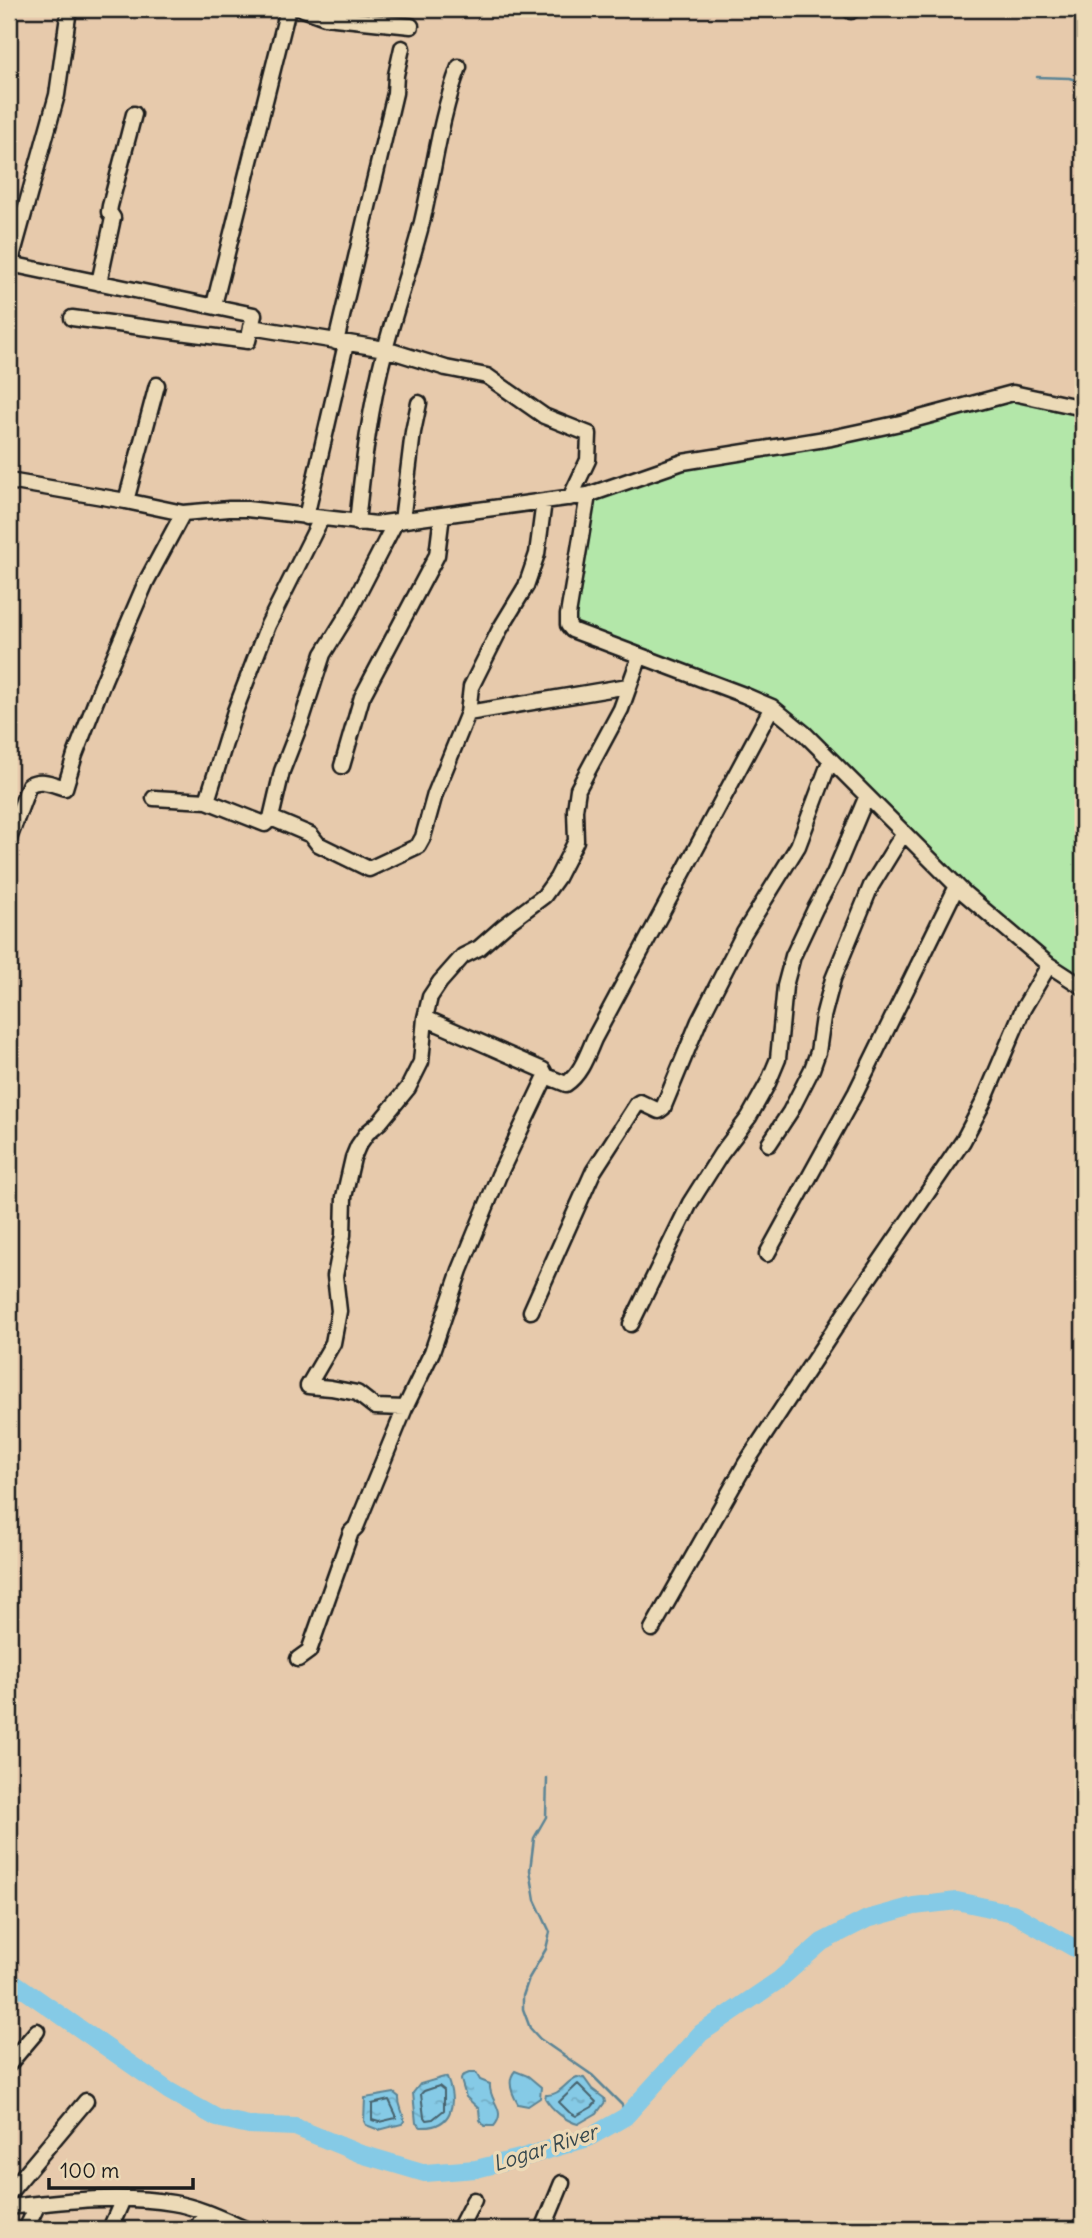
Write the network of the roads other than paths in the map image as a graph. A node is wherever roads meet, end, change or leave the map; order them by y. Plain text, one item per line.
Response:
1 (69, 9) edge
2 (288, 9) edge
3 (303, 9) edge
4 (411, 26) dead end
5 (402, 48) dead end
6 (459, 68) dead end
7 (134, 114) dead end
8 (99, 283) junction
9 (214, 305) junction
10 (72, 318) dead end
11 (251, 327) junction
12 (341, 343) junction
13 (385, 349) junction
14 (158, 385) dead end
15 (419, 403) dead end
16 (1083, 408) edge
17 (9, 481) edge
18 (588, 495) junction
19 (570, 498) junction
20 (544, 500) junction
21 (126, 501) junction
22 (183, 513) junction
23 (442, 515) junction
24 (314, 518) junction
25 (399, 521) junction
26 (357, 523) junction
27 (640, 656) junction
28 (628, 686) junction
29 (772, 707) junction
30 (468, 713) junction
31 (830, 761) junction
32 (342, 766) dead end
33 (154, 798) dead end
34 (866, 798) junction
35 (207, 801) junction
36 (271, 818) junction
37 (903, 834) junction
38 (9, 839) edge
39 (957, 886) junction
40 (1049, 965) junction
41 (1083, 986) edge
42 (425, 1018) junction
43 (546, 1076) junction
44 (769, 1144) dead end
45 (767, 1254) dead end
46 (531, 1311) dead end
47 (631, 1324) dead end
48 (405, 1408) junction
49 (652, 1629) dead end
50 (298, 1659) dead end
51 (37, 2031) dead end
52 (9, 2064) edge
53 (86, 2101) dead end
54 (562, 2183) dead end
55 (9, 2193) edge
56 (123, 2199) junction
57 (474, 2200) dead end
58 (37, 2204) junction
59 (9, 2207) edge
60 (205, 2212) junction
61 (26, 2229) edge
62 (110, 2229) edge
63 (197, 2229) edge
64 (245, 2229) edge
65 (459, 2229) edge
66 (543, 2229) edge

1 - 8 street
2 - 9 street
3 - 4 street
5 - 12 street
6 - 13 street
7 - 8 street
8 - 9 street
9 - 11 street
10 - 11 street
11 - 12 street
12 - 13 street
12 - 24 street
13 - 19 street
13 - 26 street
14 - 21 street
15 - 25 street
16 - 18 street
17 - 21 street
18 - 19 street
18 - 27 street
19 - 20 street
20 - 23 street
20 - 30 street
21 - 22 street
22 - 24 street
22 - 38 street
23 - 25 street
23 - 32 street
24 - 26 street
24 - 35 street
25 - 26 street
25 - 36 street
27 - 28 street
27 - 29 street
28 - 30 street
28 - 42 street
29 - 31 street
29 - 43 street
30 - 36 street
31 - 34 street
31 - 46 street
33 - 35 street
34 - 37 street
34 - 47 street
35 - 36 street
37 - 39 street
37 - 44 street
39 - 40 street
39 - 45 street
40 - 41 street
40 - 49 street
42 - 43 street
42 - 48 street
43 - 48 street
48 - 50 street
51 - 52 street
53 - 55 street
54 - 66 street
56 - 58 street
56 - 60 street
56 - 62 street
57 - 65 street
58 - 59 street
58 - 61 street
60 - 63 street
60 - 64 street

